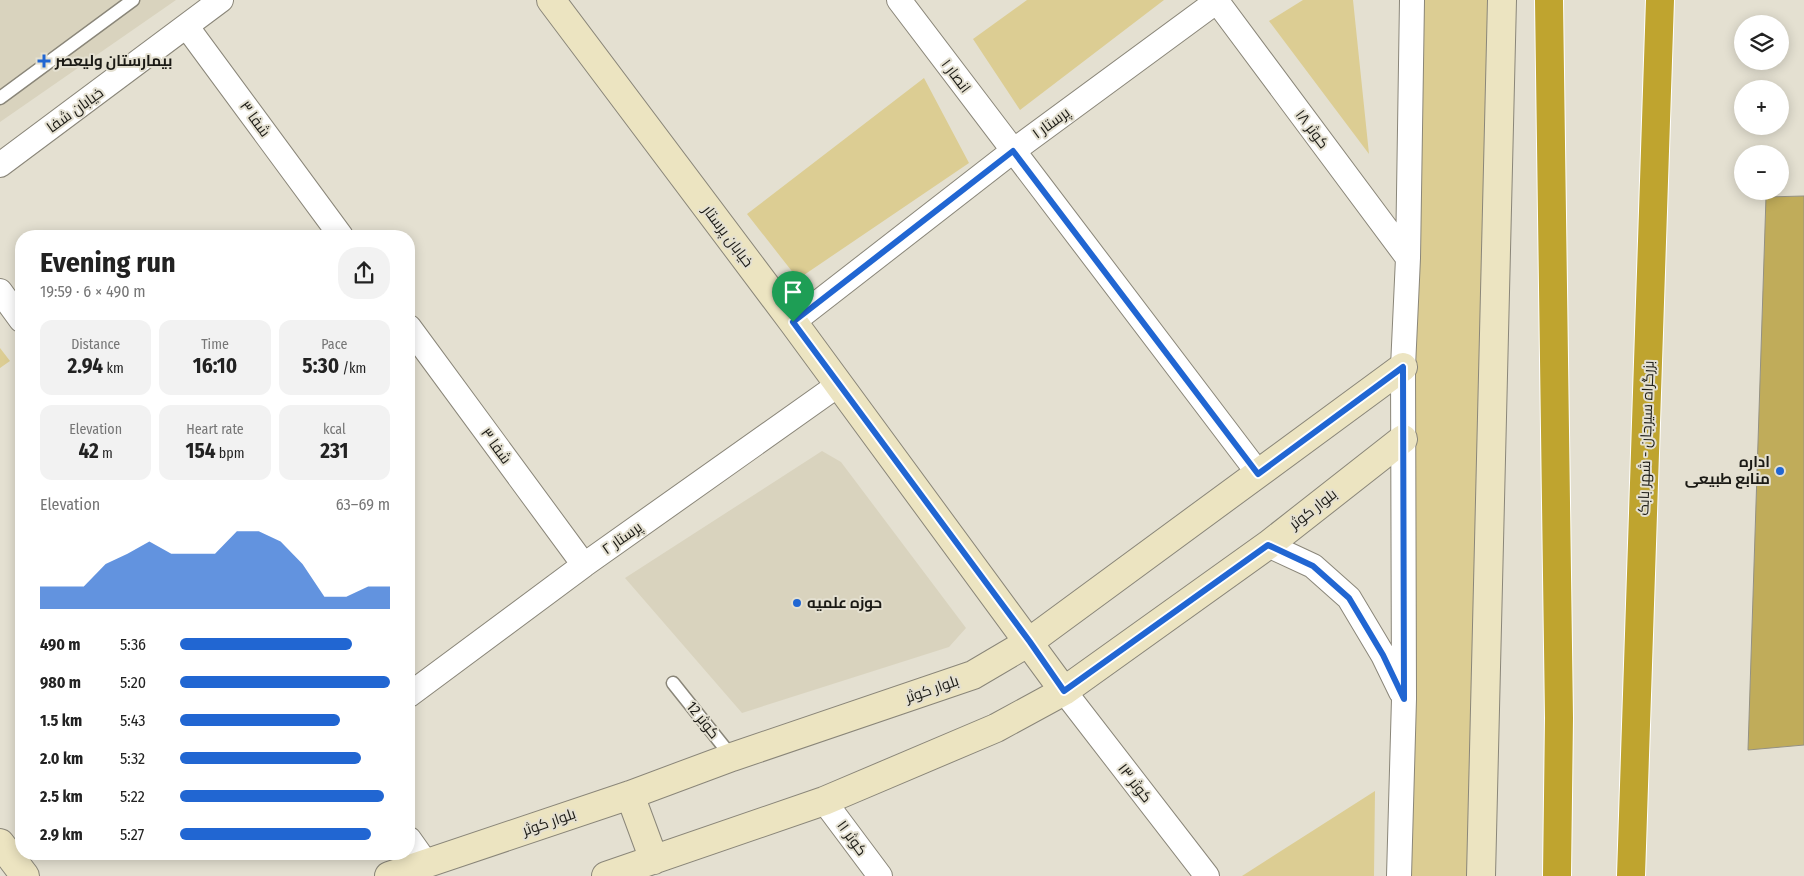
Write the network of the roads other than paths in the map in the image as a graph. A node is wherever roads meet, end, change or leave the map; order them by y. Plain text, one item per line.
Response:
1 (133, 0) edge
2 (221, 0) edge
3 (551, 0) edge
4 (899, 0) edge
5 (1412, 0) edge
6 (1502, 0) edge
7 (1549, 0) edge
8 (1660, 0) edge
9 (1217, 1) edge
10 (187, 27) junction
11 (0, 98) edge
12 (1013, 151) junction
13 (0, 165) edge
14 (338, 230) edge
15 (1408, 258) junction
16 (0, 291) edge
17 (15, 312) edge
18 (793, 322) junction
19 (415, 336) edge
20 (1403, 367) junction
21 (838, 385) junction
22 (1403, 439) junction
23 (1258, 474) junction
24 (1268, 545) junction
25 (584, 565) junction
26 (1030, 642) junction
27 (673, 683) dead end
28 (415, 691) edge
29 (1064, 691) junction
30 (1404, 699) junction
31 (732, 757) junction
32 (630, 795) junction
33 (824, 801) junction
34 (0, 843) edge
35 (415, 847) edge
36 (654, 860) junction
37 (426, 863) junction
38 (872, 873) edge
39 (25, 876) edge
40 (389, 876) edge
41 (606, 876) edge
42 (1207, 876) edge
43 (1399, 876) edge
44 (1481, 876) edge
45 (1557, 876) edge
46 (1632, 876) edge

1 - 11 lane
2 - 10 street, خیابان شفا
3 - 18 street, خیابان پرستار
4 - 12 street, انصار ۱
5 - 15 street
6 - 44 street
7 - 45 highway
8 - 46 highway, بزرگراه سیرجان - شهر بابک
9 - 12 street, پرستار ۱
9 - 15 street, کوثر ۱۸
10 - 13 street, خیابان شفا
10 - 14 street, شفا ۳
12 - 18 street, پرستار ۱
12 - 23 street, انصار ۱
15 - 20 street
16 - 17 street
18 - 21 street, خیابان پرستار
19 - 25 street, شفا ۳
20 - 22 street
20 - 23 street, بلوار کوثر
21 - 25 street, پرستار ۲
21 - 26 street, خیابان پرستار
22 - 24 street, بلوار کوثر
22 - 30 street
23 - 26 street, بلوار کوثر
24 - 29 street, بلوار کوثر
24 - 30 street
25 - 28 street, پرستار ۲
26 - 29 street, خیابان پرستار
26 - 31 street, بلوار کوثر
27 - 31 lane, کوثر 12
29 - 33 street, بلوار کوثر
29 - 42 street, کوثر ۱۳
30 - 43 street
31 - 32 street, بلوار کوثر
32 - 36 street
32 - 37 street, بلوار کوثر
33 - 36 street, بلوار کوثر
33 - 38 street, کوثر ۱۱
34 - 39 street
35 - 37 street
36 - 41 street, بلوار کوثر
37 - 40 street, بلوار کوثر

